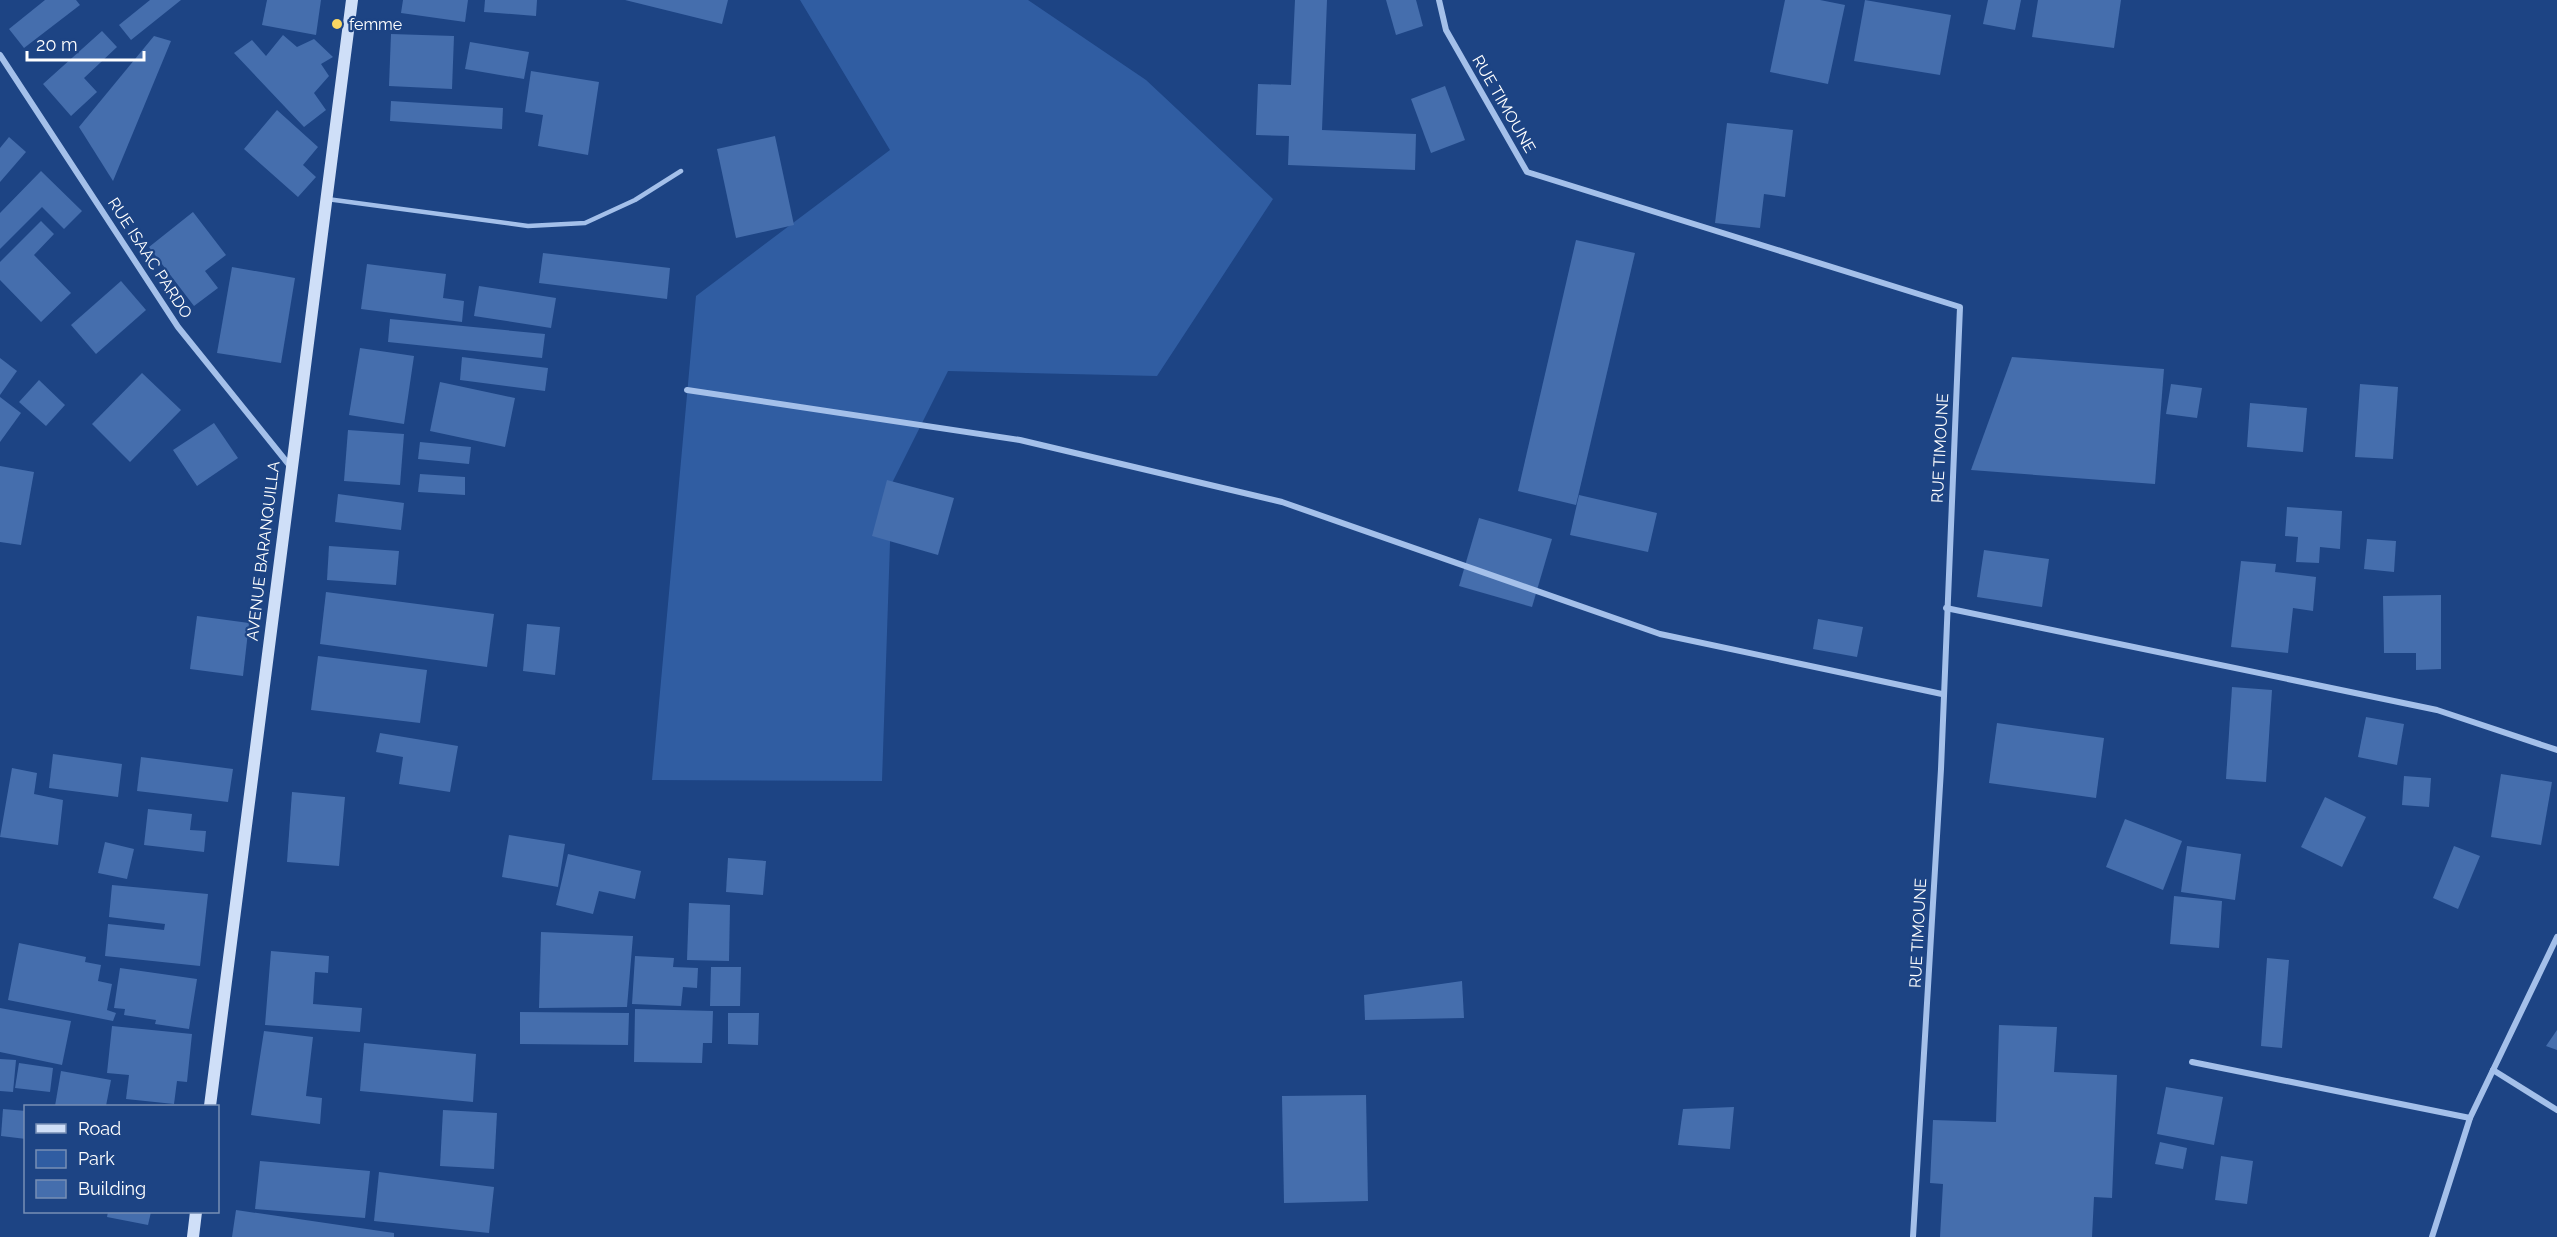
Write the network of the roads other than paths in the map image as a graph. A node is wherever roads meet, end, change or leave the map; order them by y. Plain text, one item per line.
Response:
1 (352, 0) edge
2 (1439, 0) edge
3 (0, 55) edge
4 (681, 171) dead end
5 (324, 198) junction
6 (687, 390) dead end
7 (291, 466) junction
8 (1946, 608) junction
9 (1942, 694) junction
10 (2557, 750) edge
11 (2557, 936) edge
12 (2192, 1062) dead end
13 (2493, 1070) junction
14 (210, 1105) edge
15 (2557, 1110) edge
16 (2470, 1118) junction
17 (196, 1213) edge
18 (193, 1237) edge
19 (1913, 1237) edge
20 (2433, 1237) edge

1 - 5 main road, AVENUE BARANQUILLA
2 - 8 street, RUE TIMOUNE
3 - 7 street, RUE ISAAC PARDO
4 - 5 lane
5 - 7 main road, AVENUE BARANQUILLA
6 - 9 street
7 - 14 main road, AVENUE BARANQUILLA
8 - 9 street, RUE TIMOUNE
8 - 10 street
9 - 19 street, RUE TIMOUNE
11 - 13 street
12 - 16 street
13 - 15 street
13 - 16 street
16 - 20 street
17 - 18 main road

